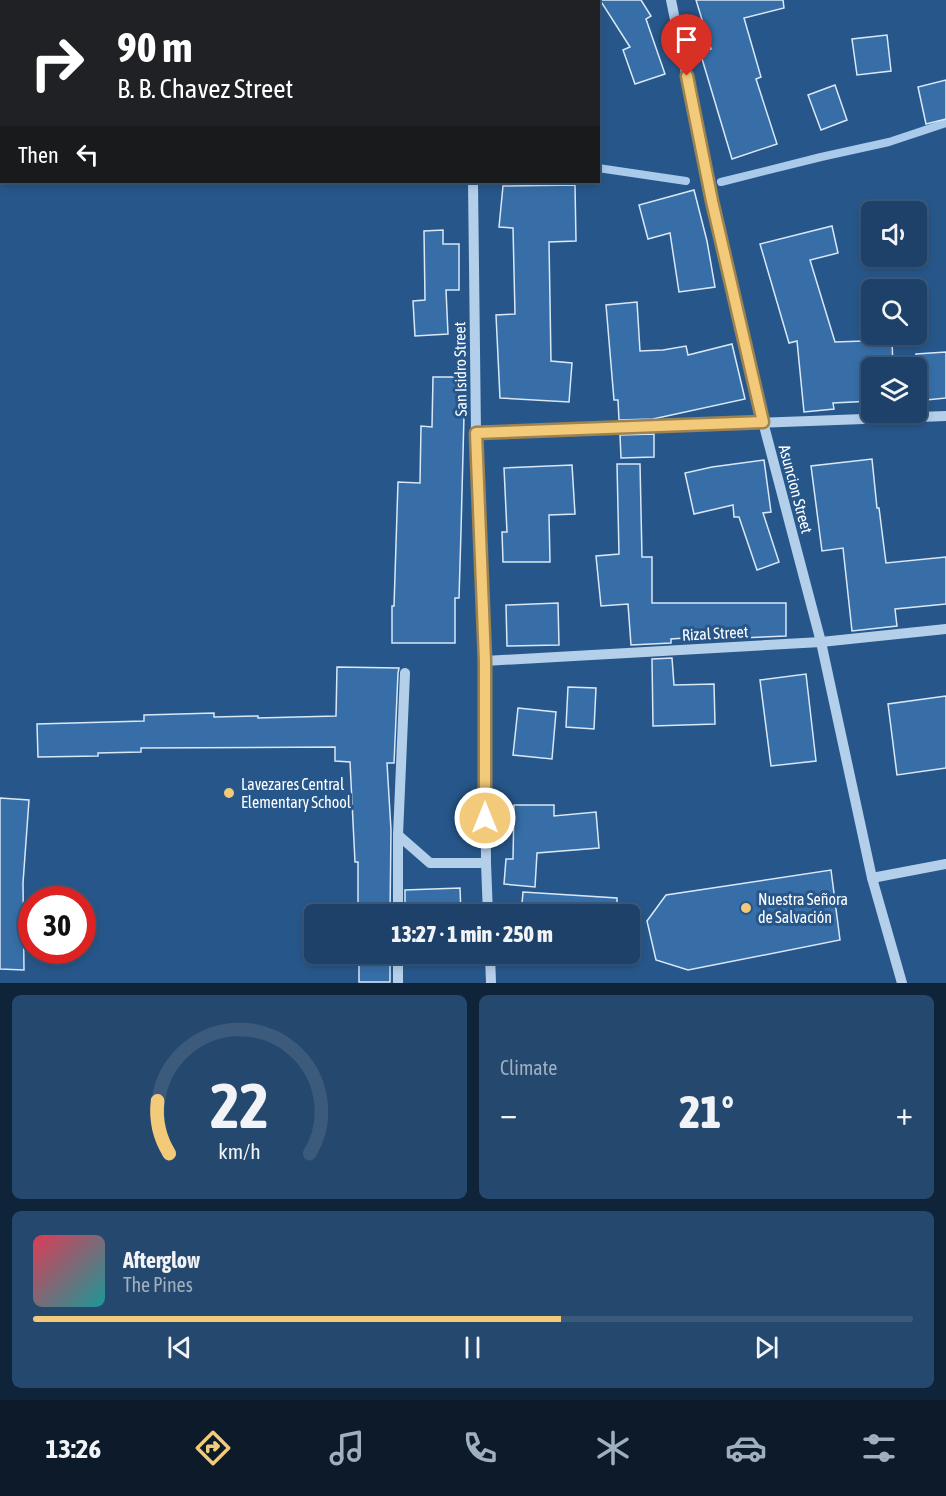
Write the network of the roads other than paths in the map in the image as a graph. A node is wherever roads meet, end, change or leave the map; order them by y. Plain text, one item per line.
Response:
1 (671, 0) edge
2 (473, 183) dead end
3 (946, 416) edge
4 (763, 422) junction
5 (476, 433) junction
6 (946, 629) edge
7 (821, 642) junction
8 (485, 661) junction
9 (405, 673) dead end
10 (399, 835) junction
11 (486, 863) junction
12 (946, 864) edge
13 (872, 878) junction
14 (398, 904) edge
15 (488, 904) edge
16 (398, 964) edge
17 (490, 964) edge
18 (398, 983) edge
19 (491, 983) edge
20 (902, 983) edge

1 - 4 street, Asuncion Street
2 - 5 street, San Isidro Street
3 - 4 street
4 - 5 street
4 - 7 street, Asuncion Street
5 - 8 street, San Isidro Street
6 - 7 street, Rizal Street
7 - 8 street, Rizal Street
7 - 13 street, Asuncion Street
8 - 11 street, San Isidro Street
9 - 10 street
10 - 11 street
10 - 14 street
11 - 15 street, San Isidro Street
12 - 13 street
13 - 20 street, Asuncion Street
16 - 18 street
17 - 19 street

